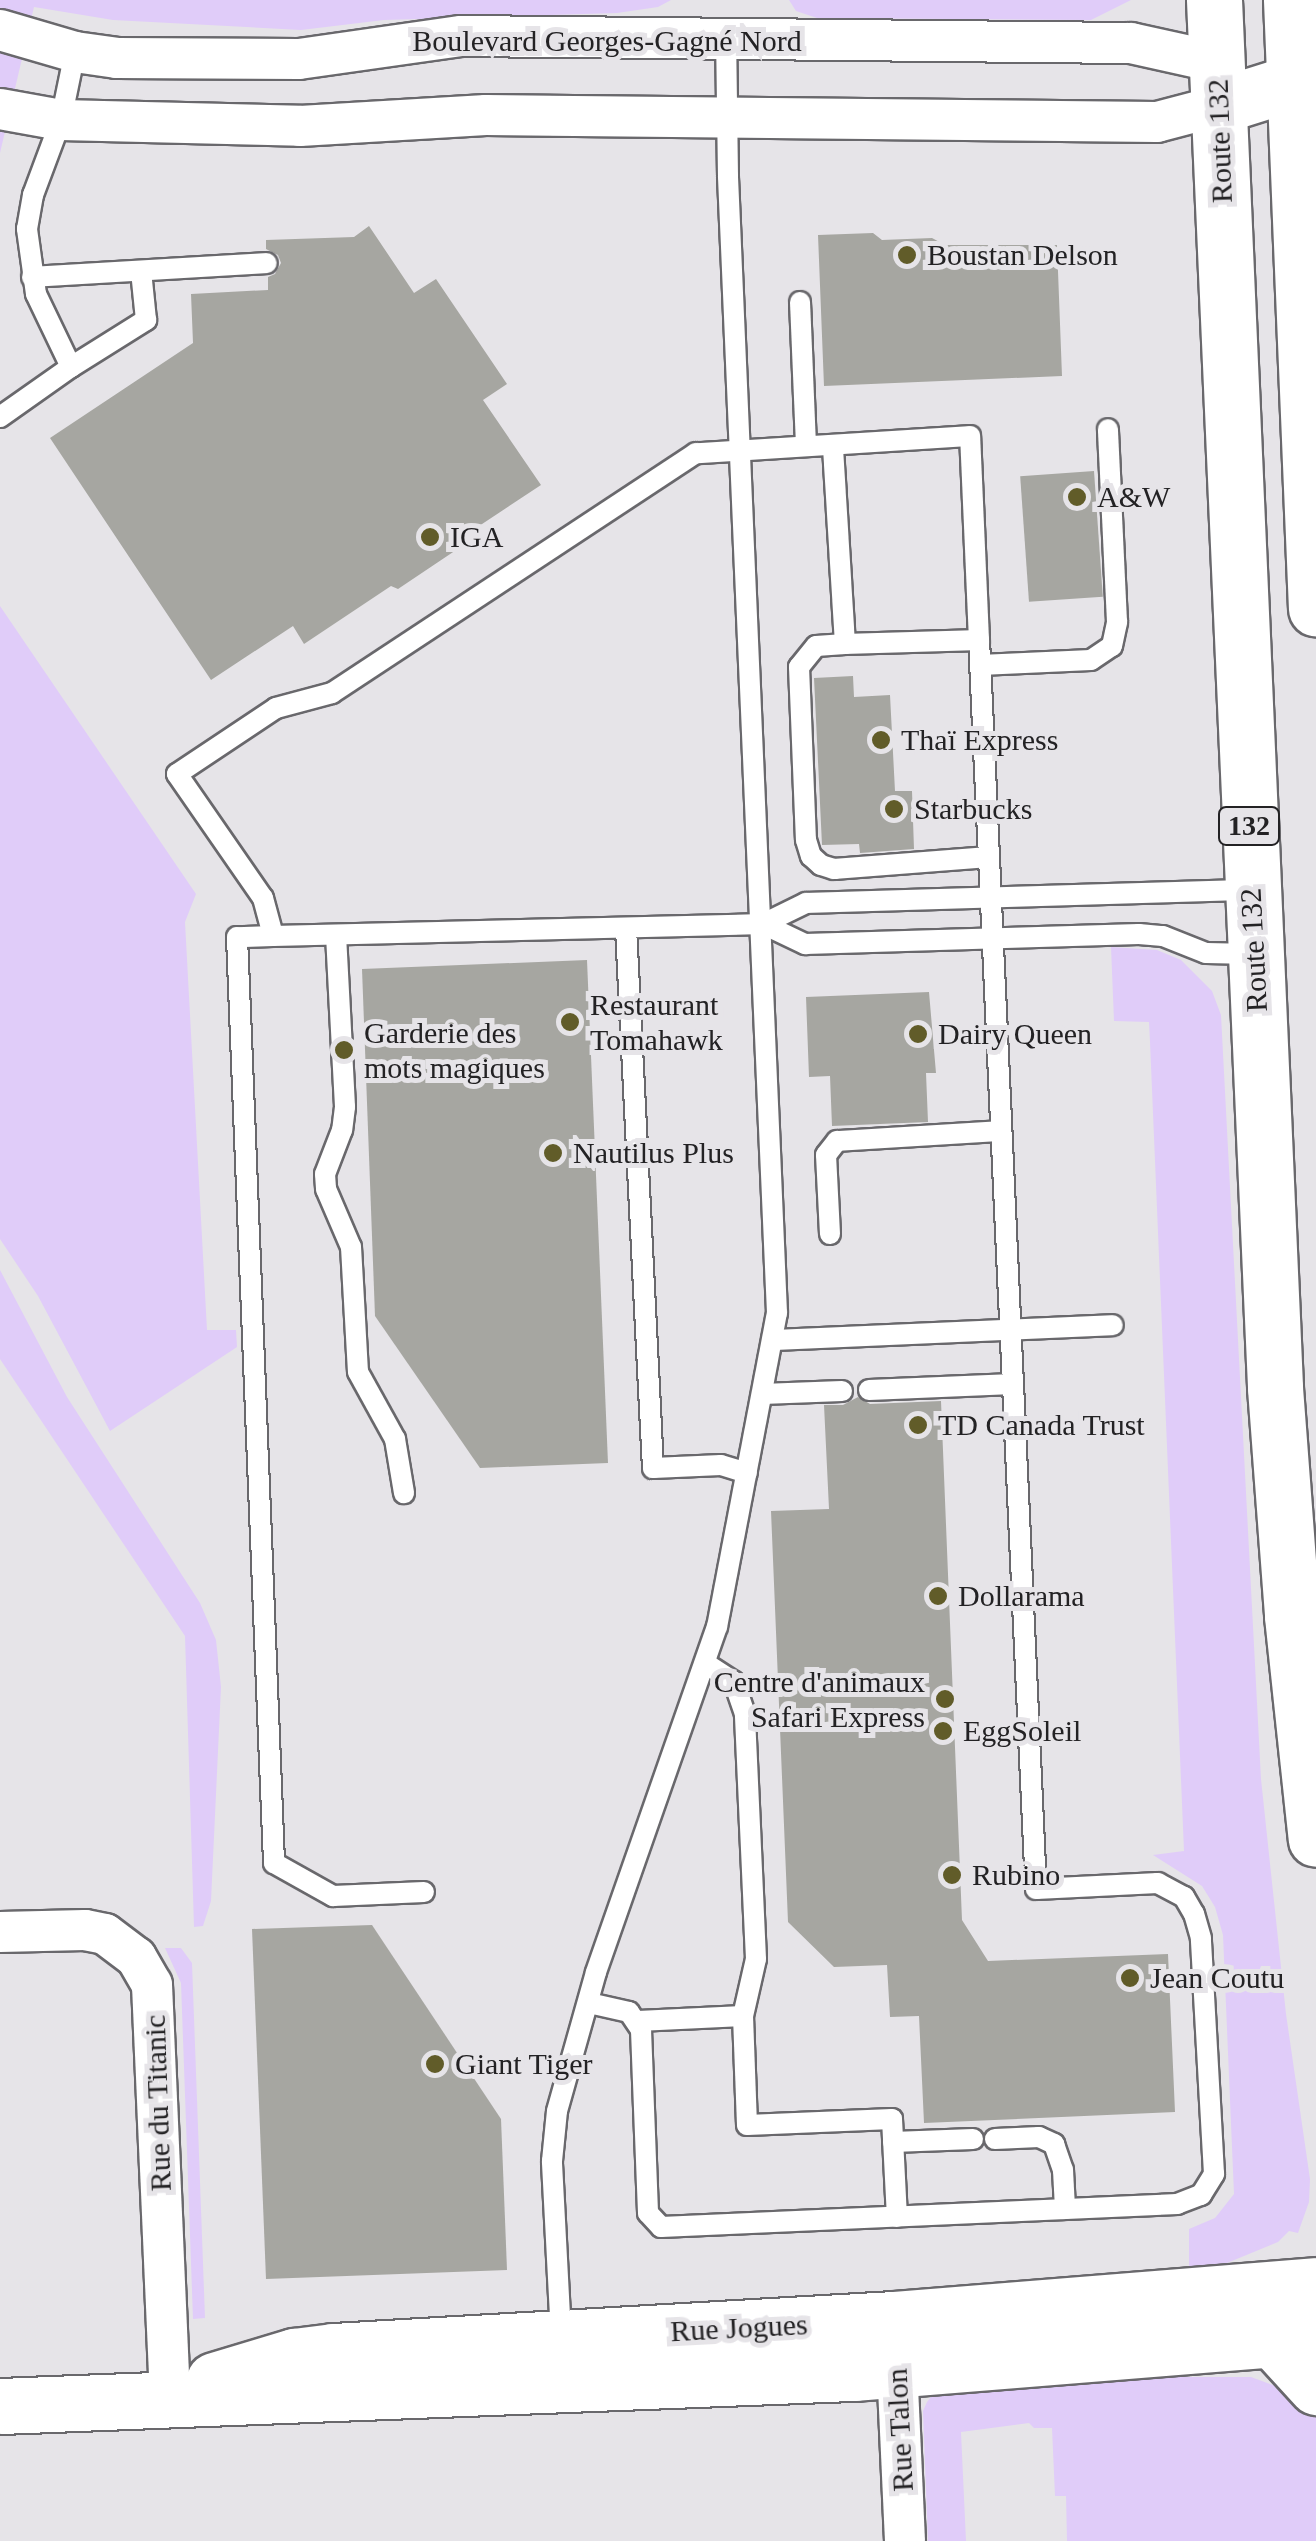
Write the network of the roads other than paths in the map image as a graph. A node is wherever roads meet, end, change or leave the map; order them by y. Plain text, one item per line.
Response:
1 (1214, 0) edge
2 (1290, 0) edge
3 (0, 30) edge
4 (726, 41) junction
5 (75, 52) junction
6 (1305, 82) edge
7 (1217, 84) junction
8 (0, 109) edge
9 (728, 118) junction
10 (61, 120) junction
11 (267, 263) dead end
12 (141, 271) junction
13 (32, 277) junction
14 (1311, 299) edge
15 (800, 302) dead end
16 (72, 367) junction
17 (0, 417) edge
18 (1108, 430) dead end
19 (833, 445) junction
20 (806, 446) junction
21 (741, 447) junction
22 (1316, 608) edge
23 (979, 640) junction
24 (845, 644) junction
25 (980, 664) junction
26 (989, 857) junction
27 (1252, 890) junction
28 (991, 898) junction
29 (763, 924) junction
30 (626, 928) junction
31 (336, 934) junction
32 (273, 936) junction
33 (992, 937) junction
34 (1254, 954) junction
35 (1001, 1131) junction
36 (830, 1234) dead end
37 (1113, 1325) dead end
38 (1010, 1330) junction
39 (772, 1340) junction
40 (1013, 1384) junction
41 (869, 1390) dead end
42 (842, 1391) dead end
43 (762, 1394) junction
44 (747, 1473) junction
45 (404, 1493) dead end
46 (705, 1663) junction
47 (1316, 1839) edge
48 (424, 1892) dead end
49 (0, 1932) edge
50 (588, 2002) junction
51 (742, 2016) junction
52 (638, 2021) junction
53 (995, 2138) dead end
54 (973, 2139) dead end
55 (893, 2142) junction
56 (1066, 2209) junction
57 (897, 2217) junction
58 (1316, 2285) edge
59 (1294, 2338) edge
60 (896, 2345) junction
61 (563, 2361) junction
62 (1316, 2387) edge
63 (170, 2399) junction
64 (0, 2406) edge
65 (905, 2541) edge

1 - 7 main road, Route 132 / 132
2 - 6 main road
3 - 5 street, Boulevard Georges-Gagné Nord
4 - 5 street, Boulevard Georges-Gagné Nord
4 - 7 street, Boulevard Georges-Gagné Nord
4 - 9 lane
5 - 10 lane
6 - 7 main road
6 - 14 main road
7 - 9 street
7 - 27 main road, Route 132 / 132
8 - 10 street
9 - 10 street
9 - 21 lane
10 - 13 lane
11 - 12 lane
12 - 13 lane
12 - 16 lane
13 - 16 lane
14 - 22 main road
15 - 20 lane
16 - 17 lane
18 - 25 lane
19 - 20 lane
19 - 23 lane
19 - 24 lane
20 - 21 lane
21 - 29 lane
21 - 32 lane
23 - 24 lane
23 - 25 lane
24 - 26 lane
25 - 26 lane
26 - 28 lane
27 - 28 lane
27 - 34 main road, Route 132 / 132
28 - 29 lane
28 - 33 lane
29 - 30 lane
29 - 33 lane
29 - 39 lane
30 - 31 lane
30 - 44 lane
31 - 32 lane
31 - 45 lane
32 - 48 lane
33 - 34 lane
33 - 35 lane
34 - 47 main road, Route 132 / 132
35 - 36 lane
35 - 38 lane
37 - 38 lane
38 - 39 lane
38 - 40 lane
39 - 43 lane
40 - 41 lane
40 - 56 lane
42 - 43 lane
43 - 44 lane
44 - 46 lane
46 - 50 lane
46 - 51 lane
49 - 63 street, Rue du Titanic
50 - 52 lane
50 - 61 lane
51 - 52 lane
51 - 55 lane
52 - 57 lane
53 - 56 lane
54 - 55 lane
55 - 57 lane
56 - 57 lane
58 - 60 main road, Rue Jogues
59 - 60 main road, Rue Jogues
59 - 62 main road
60 - 61 main road, Rue Jogues
60 - 65 street, Rue Talon
61 - 63 main road, Rue Jogues
63 - 64 main road, Rue Jogues

